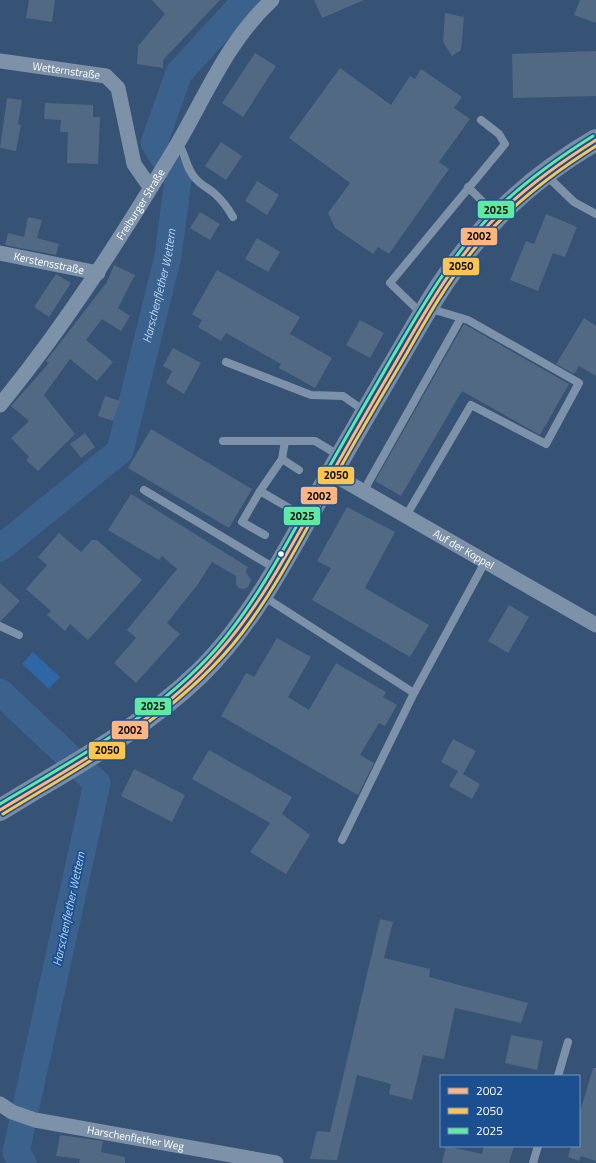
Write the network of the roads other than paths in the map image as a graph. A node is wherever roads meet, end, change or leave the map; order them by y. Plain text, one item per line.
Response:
1 (272, 0) edge
2 (0, 61) edge
3 (481, 120) dead end
4 (596, 140) edge
5 (178, 143) junction
6 (544, 173) junction
7 (150, 187) junction
8 (468, 188) junction
9 (596, 214) edge
10 (496, 216) junction
11 (233, 217) dead end
12 (0, 253) edge
13 (98, 273) junction
14 (425, 311) junction
15 (461, 318) junction
16 (226, 362) dead end
17 (0, 405) edge
18 (367, 412) junction
19 (223, 441) dead end
20 (285, 441) junction
21 (282, 459) junction
22 (336, 465) junction
23 (299, 470) dead end
24 (144, 490) dead end
25 (260, 491) junction
26 (363, 492) junction
27 (406, 516) junction
28 (306, 518) junction
29 (265, 535) dead end
30 (485, 562) junction
31 (276, 570) junction
32 (260, 595) junction
33 (596, 625) edge
34 (0, 626) edge
35 (19, 635) dead end
36 (414, 693) junction
37 (0, 810) edge
38 (342, 840) dead end
39 (568, 1042) dead end
40 (558, 1075) edge
41 (6, 1108) edge
42 (538, 1147) edge
43 (276, 1163) edge
44 (533, 1163) edge

1 - 5 street, Freiburger Straße
2 - 7 street, Wetternstraße
3 - 8 lane
4 - 6 main road
5 - 7 street, Freiburger Straße
5 - 11 lane
6 - 9 lane
6 - 10 main road
7 - 13 street, Freiburger Straße
8 - 10 lane
8 - 14 lane
10 - 14 main road
12 - 13 street, Kerstensstraße
13 - 17 street, Freiburger Straße
14 - 15 lane
14 - 18 main road
15 - 26 lane
15 - 27 lane
16 - 18 lane
18 - 22 main road
19 - 20 lane
20 - 21 lane
20 - 22 lane
21 - 23 lane
21 - 25 lane
22 - 26 street, Auf der Koppel
22 - 28 main road
24 - 31 lane
25 - 28 lane
25 - 29 lane
26 - 27 street, Auf der Koppel
27 - 30 street, Auf der Koppel
28 - 31 main road
30 - 33 street, Auf der Koppel
30 - 36 lane
31 - 32 main road
32 - 36 lane
32 - 37 main road
34 - 35 lane
36 - 38 lane
39 - 40 lane
41 - 43 street, Harschenflether Weg
42 - 44 lane

